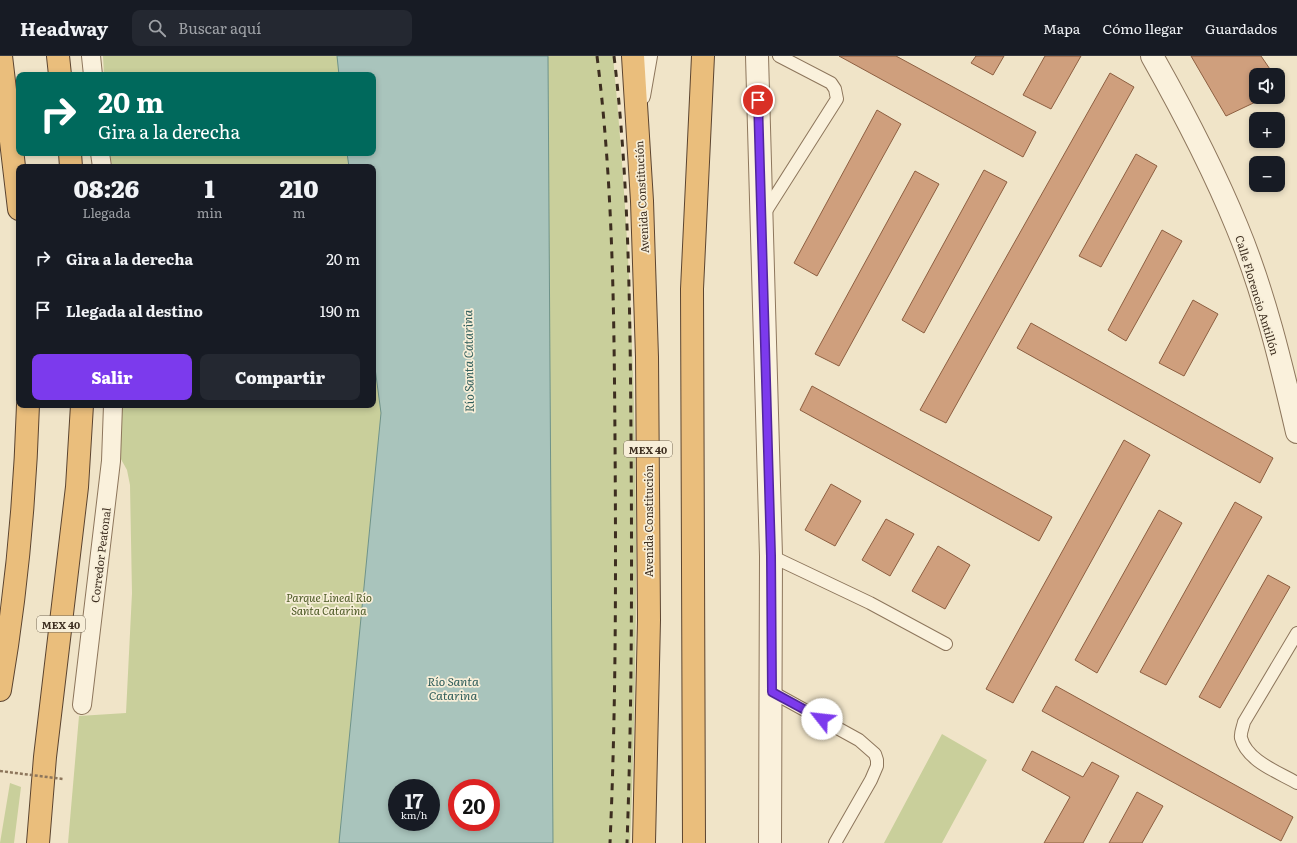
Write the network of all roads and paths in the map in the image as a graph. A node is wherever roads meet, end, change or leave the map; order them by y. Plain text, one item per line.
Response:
1 (1, 56) edge
2 (58, 56) edge
3 (91, 56) edge
4 (633, 56) edge
5 (648, 56) edge
6 (703, 56) edge
7 (757, 56) edge
8 (779, 56) edge
9 (1152, 56) edge
10 (60, 72) edge
11 (93, 72) edge
12 (637, 117) junction
13 (16, 184) edge
14 (761, 219) junction
15 (28, 408) edge
16 (82, 408) edge
17 (113, 408) edge
18 (1297, 432) edge
19 (771, 556) junction
20 (5, 627) edge
21 (1297, 633) edge
22 (946, 644) dead end
23 (0, 690) edge
24 (772, 692) junction
25 (82, 705) dead end
26 (0, 771) edge
27 (63, 779) dead end
28 (1297, 782) edge
29 (38, 843) edge
30 (644, 843) edge
31 (694, 843) edge
32 (770, 843) edge
33 (835, 843) edge

1 - 13 highway
2 - 10 highway
3 - 11 street
4 - 12 highway, Avenida Constitución / MEX 40
5 - 12 street
6 - 31 highway
7 - 14 street
8 - 14 lane
9 - 18 street, Calle Florencio Antillón
12 - 30 highway, Avenida Constitución / MEX 40
14 - 19 street
15 - 20 highway
16 - 29 highway, MEX 40
17 - 25 street, Corredor Peatonal
19 - 22 lane
19 - 24 street
20 - 23 highway
21 - 28 lane
24 - 32 street
24 - 33 lane
26 - 27 path, bridge

